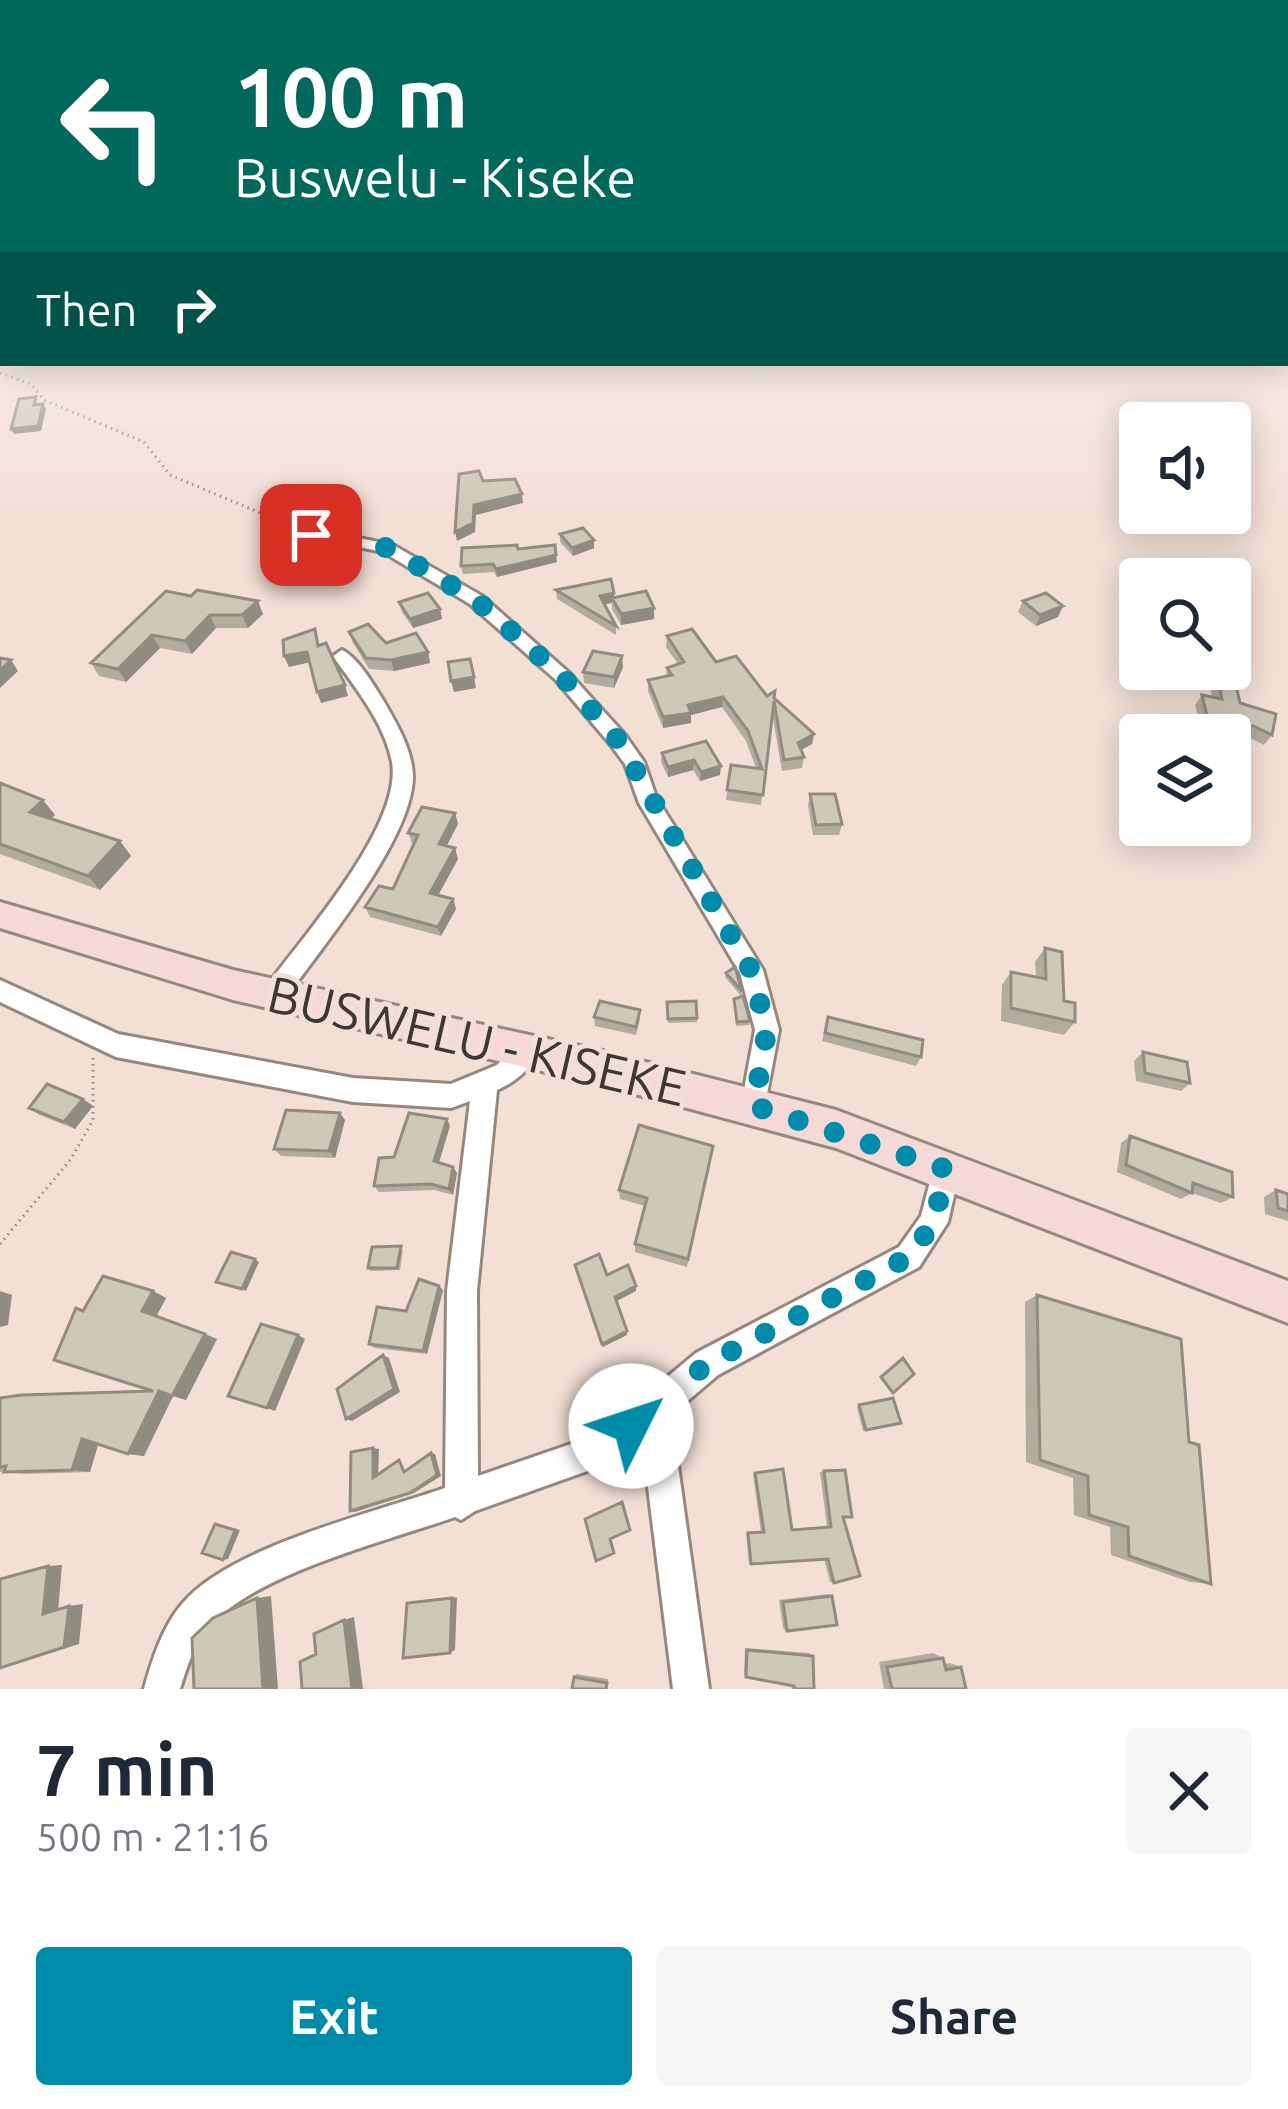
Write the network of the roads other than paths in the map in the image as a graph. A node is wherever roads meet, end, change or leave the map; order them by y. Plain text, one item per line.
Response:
1 (286, 528) road end
2 (342, 656) dead end
3 (0, 915) edge
4 (0, 991) edge
5 (274, 995) junction
6 (525, 1053) junction
7 (485, 1085) junction
8 (754, 1106) junction
9 (946, 1169) junction
10 (1288, 1302) edge
11 (654, 1404) junction
12 (461, 1503) junction
13 (162, 1689) edge
14 (691, 1689) edge

1 - 8 street
2 - 5 street
3 - 5 main road, BUSWELU - KISEKE
4 - 7 street
5 - 6 main road, BUSWELU - KISEKE
6 - 7 street
6 - 8 main road, BUSWELU - KISEKE
7 - 12 street
8 - 9 main road, BUSWELU - KISEKE
9 - 10 main road, BUSWELU - KISEKE
9 - 11 street
11 - 12 street
11 - 14 street
12 - 13 street

